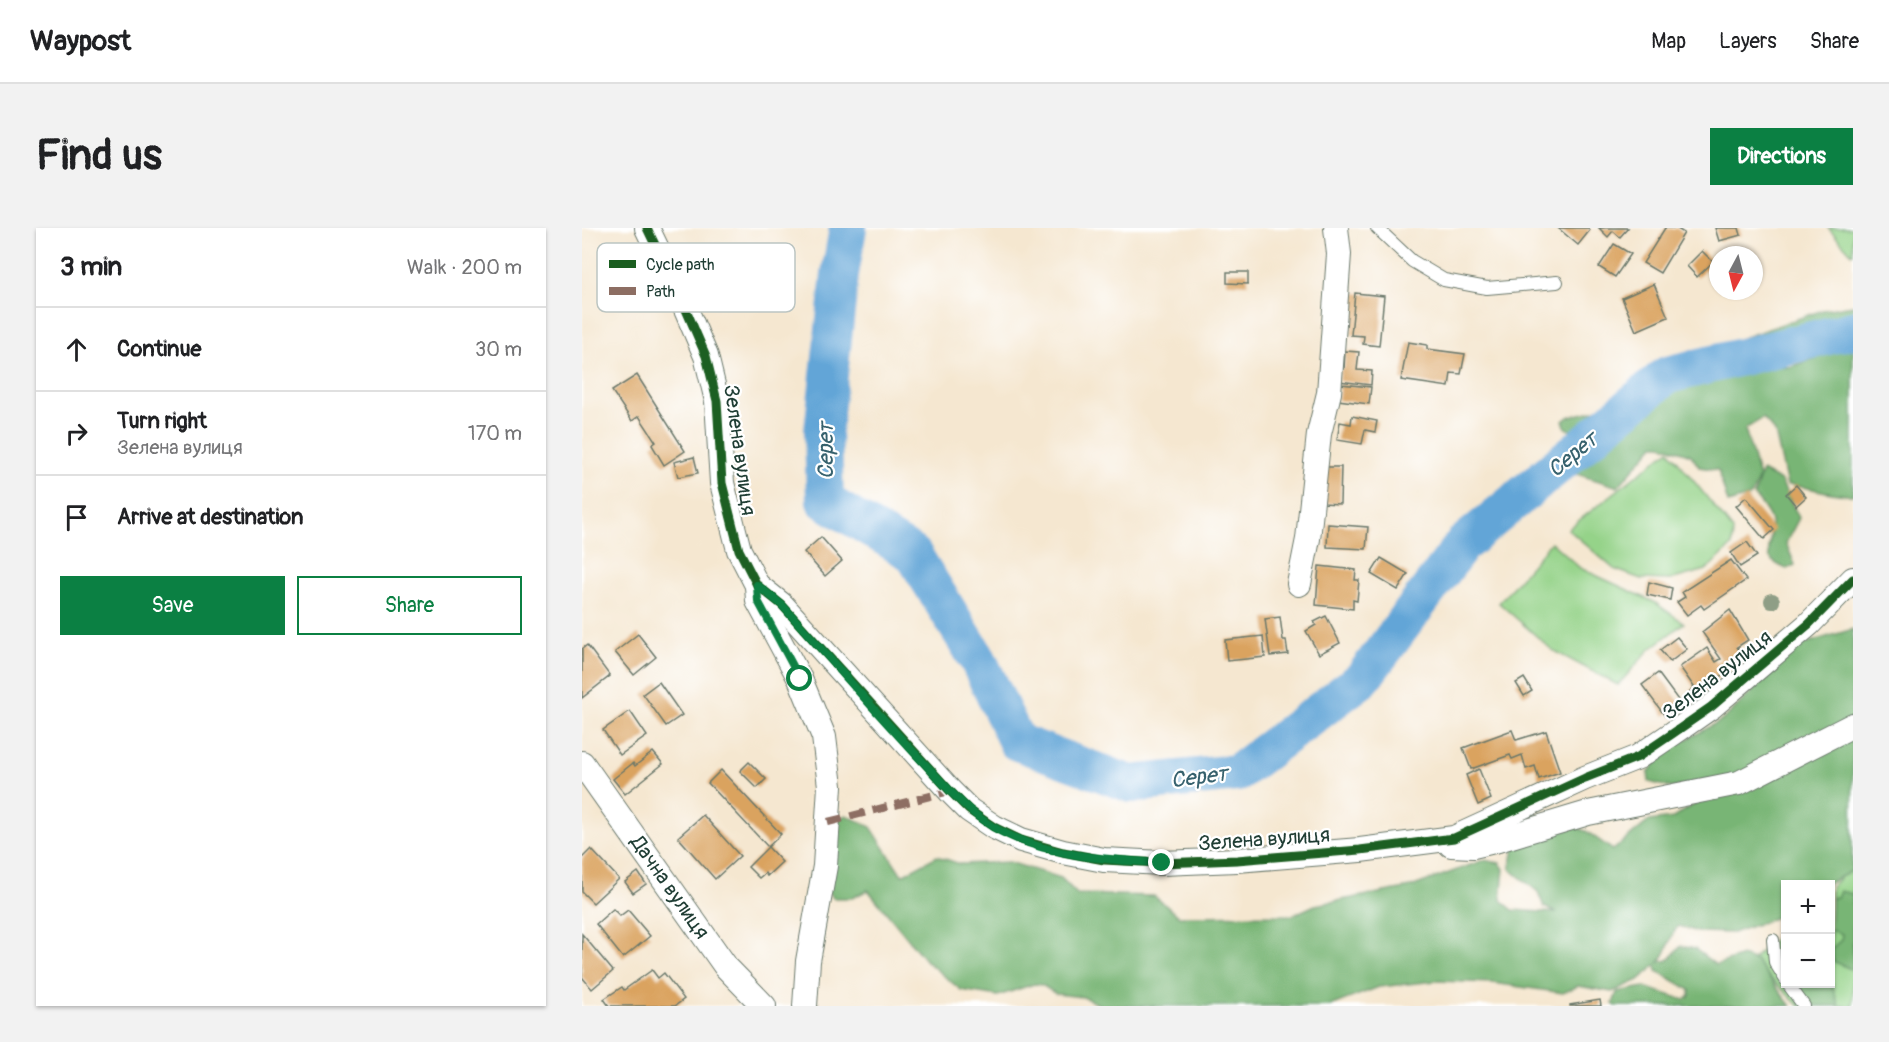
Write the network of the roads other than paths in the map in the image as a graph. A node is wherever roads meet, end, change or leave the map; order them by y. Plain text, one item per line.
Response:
1 (646, 228) edge
2 (1336, 228) edge
3 (1377, 228) edge
4 (653, 243) edge
5 (1557, 282) dead end
6 (687, 312) edge
7 (1853, 579) edge
8 (1299, 584) dead end
9 (757, 585) junction
10 (1853, 725) edge
11 (582, 763) edge
12 (1419, 844) junction
13 (1773, 940) dead end
14 (1781, 973) edge
15 (1791, 988) edge
16 (764, 1006) edge
17 (805, 1006) edge
18 (1804, 1006) edge

1 - 4 street, Зелена вулиця
2 - 8 street
3 - 5 lane
6 - 9 street, Зелена вулиця
7 - 12 street, Зелена вулиця
9 - 12 street, Зелена вулиця
9 - 17 street
10 - 12 street
11 - 16 street, Дачна вулиця
13 - 14 lane
15 - 18 lane

